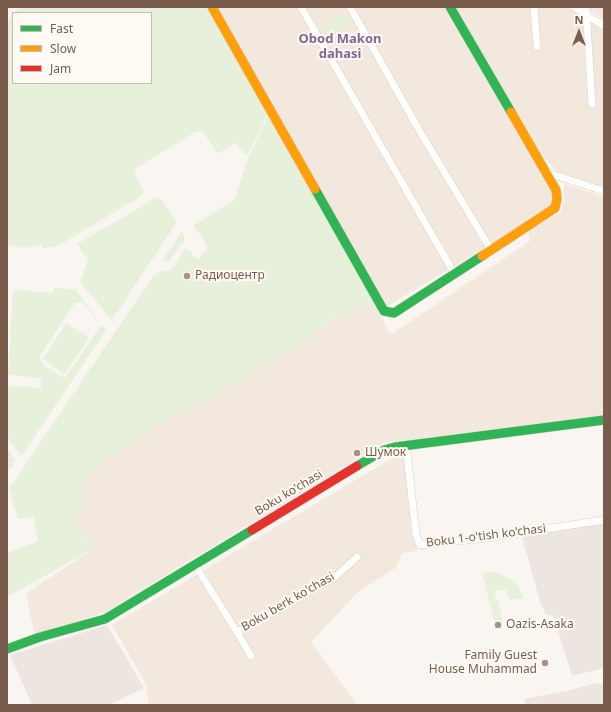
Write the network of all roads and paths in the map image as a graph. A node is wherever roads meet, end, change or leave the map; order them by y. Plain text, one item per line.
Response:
1 (212, 7) edge
2 (301, 7) edge
3 (350, 7) edge
4 (450, 7) edge
5 (534, 7) edge
6 (574, 7) edge
7 (586, 7) edge
8 (586, 15) junction
9 (604, 26) edge
10 (537, 47) dead end
11 (592, 104) dead end
12 (545, 172) junction
13 (604, 191) edge
14 (491, 250) junction
15 (454, 273) junction
16 (604, 420) edge
17 (406, 445) junction
18 (604, 520) edge
19 (357, 557) dead end
20 (195, 565) junction
21 (237, 632) junction
22 (7, 650) edge
23 (251, 656) dead end

1 - 15 street
2 - 15 street
3 - 14 street
4 - 12 street
5 - 10 street
6 - 8 street
7 - 8 street
8 - 9 street
8 - 11 street
12 - 13 street
12 - 14 street
14 - 15 street
16 - 17 street, Boku ko'chasi
17 - 18 street, Boku 1-o'tish ko'chasi
17 - 20 street, Boku ko'chasi
19 - 21 street, Boku berk ko'chasi
20 - 21 street, Boku berk ko'chasi
20 - 22 street, Boku ko'chasi
21 - 23 street, Boku berk ko'chasi

